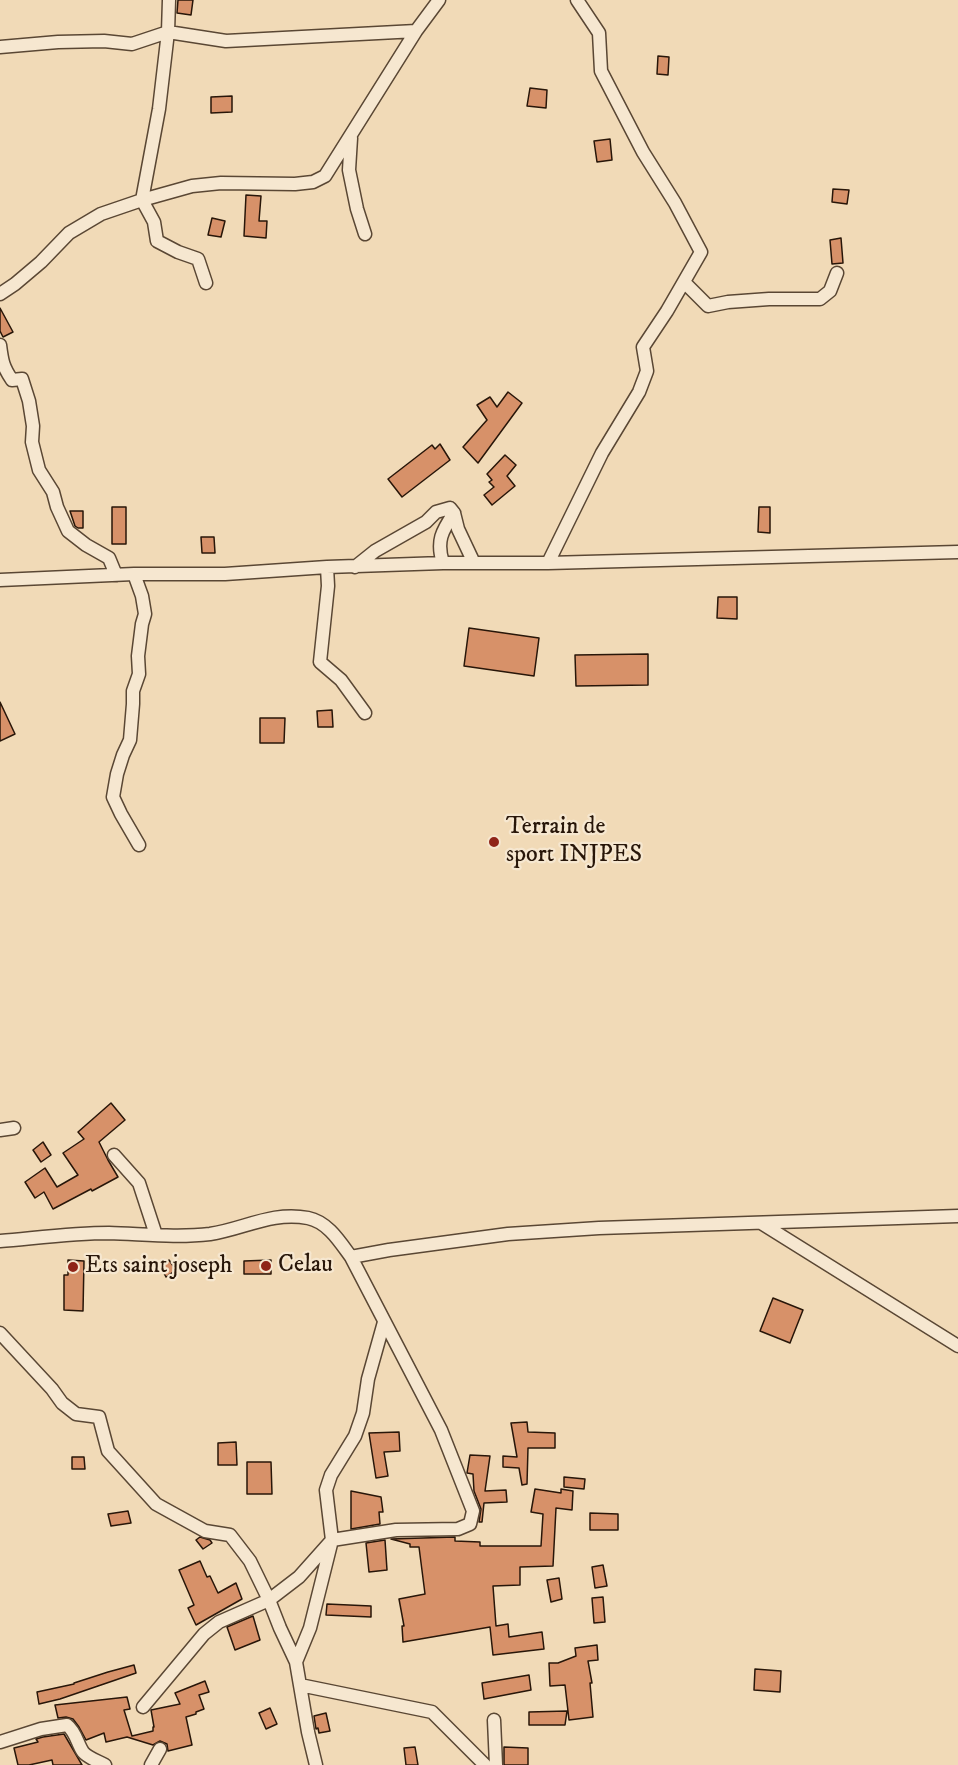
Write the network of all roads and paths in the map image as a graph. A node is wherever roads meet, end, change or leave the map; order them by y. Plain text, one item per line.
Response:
1 (169, 0) edge
2 (439, 0) edge
3 (577, 0) edge
4 (416, 31) junction
5 (168, 32) junction
6 (0, 47) edge
7 (352, 134) junction
8 (142, 200) junction
9 (365, 234) dead end
10 (837, 273) dead end
11 (684, 282) junction
12 (206, 283) dead end
13 (0, 294) edge
14 (0, 345) edge
15 (454, 513) junction
16 (958, 552) edge
17 (548, 562) junction
18 (443, 563) junction
19 (474, 563) junction
20 (327, 567) junction
21 (355, 567) junction
22 (134, 574) junction
23 (116, 575) junction
24 (0, 580) edge
25 (365, 713) dead end
26 (139, 845) dead end
27 (14, 1128) dead end
28 (0, 1130) edge
29 (114, 1155) dead end
30 (958, 1216) edge
31 (761, 1223) junction
32 (156, 1235) junction
33 (0, 1241) edge
34 (351, 1257) junction
35 (384, 1322) junction
36 (0, 1333) edge
37 (958, 1346) edge
38 (332, 1540) junction
39 (269, 1600) junction
40 (296, 1662) junction
41 (300, 1685) junction
42 (142, 1707) dead end
43 (494, 1720) dead end
44 (0, 1742) edge
45 (160, 1749) dead end
46 (105, 1765) edge
47 (151, 1765) edge
48 (316, 1765) edge
49 (485, 1765) edge
50 (496, 1765) edge

1 - 5 street
2 - 4 street
3 - 11 street
4 - 5 street
4 - 7 street
5 - 6 street
5 - 8 street
7 - 8 street
7 - 9 street
8 - 12 street
8 - 13 street
10 - 11 street
11 - 17 street
14 - 23 street
15 - 18 street
15 - 19 street
15 - 21 street
16 - 17 street
17 - 19 street
18 - 19 street
18 - 21 street
20 - 21 street
20 - 22 street
20 - 25 street
22 - 23 street
22 - 26 street
23 - 24 street
27 - 28 street
29 - 32 street
30 - 31 street
31 - 34 street
31 - 37 street
32 - 33 street
32 - 34 street
34 - 35 street
35 - 38 street
35 - 38 street
36 - 39 street
38 - 39 street
38 - 40 street
39 - 40 street
39 - 42 street
40 - 41 street
41 - 48 street
41 - 49 street
43 - 50 street
44 - 46 street
45 - 47 street

